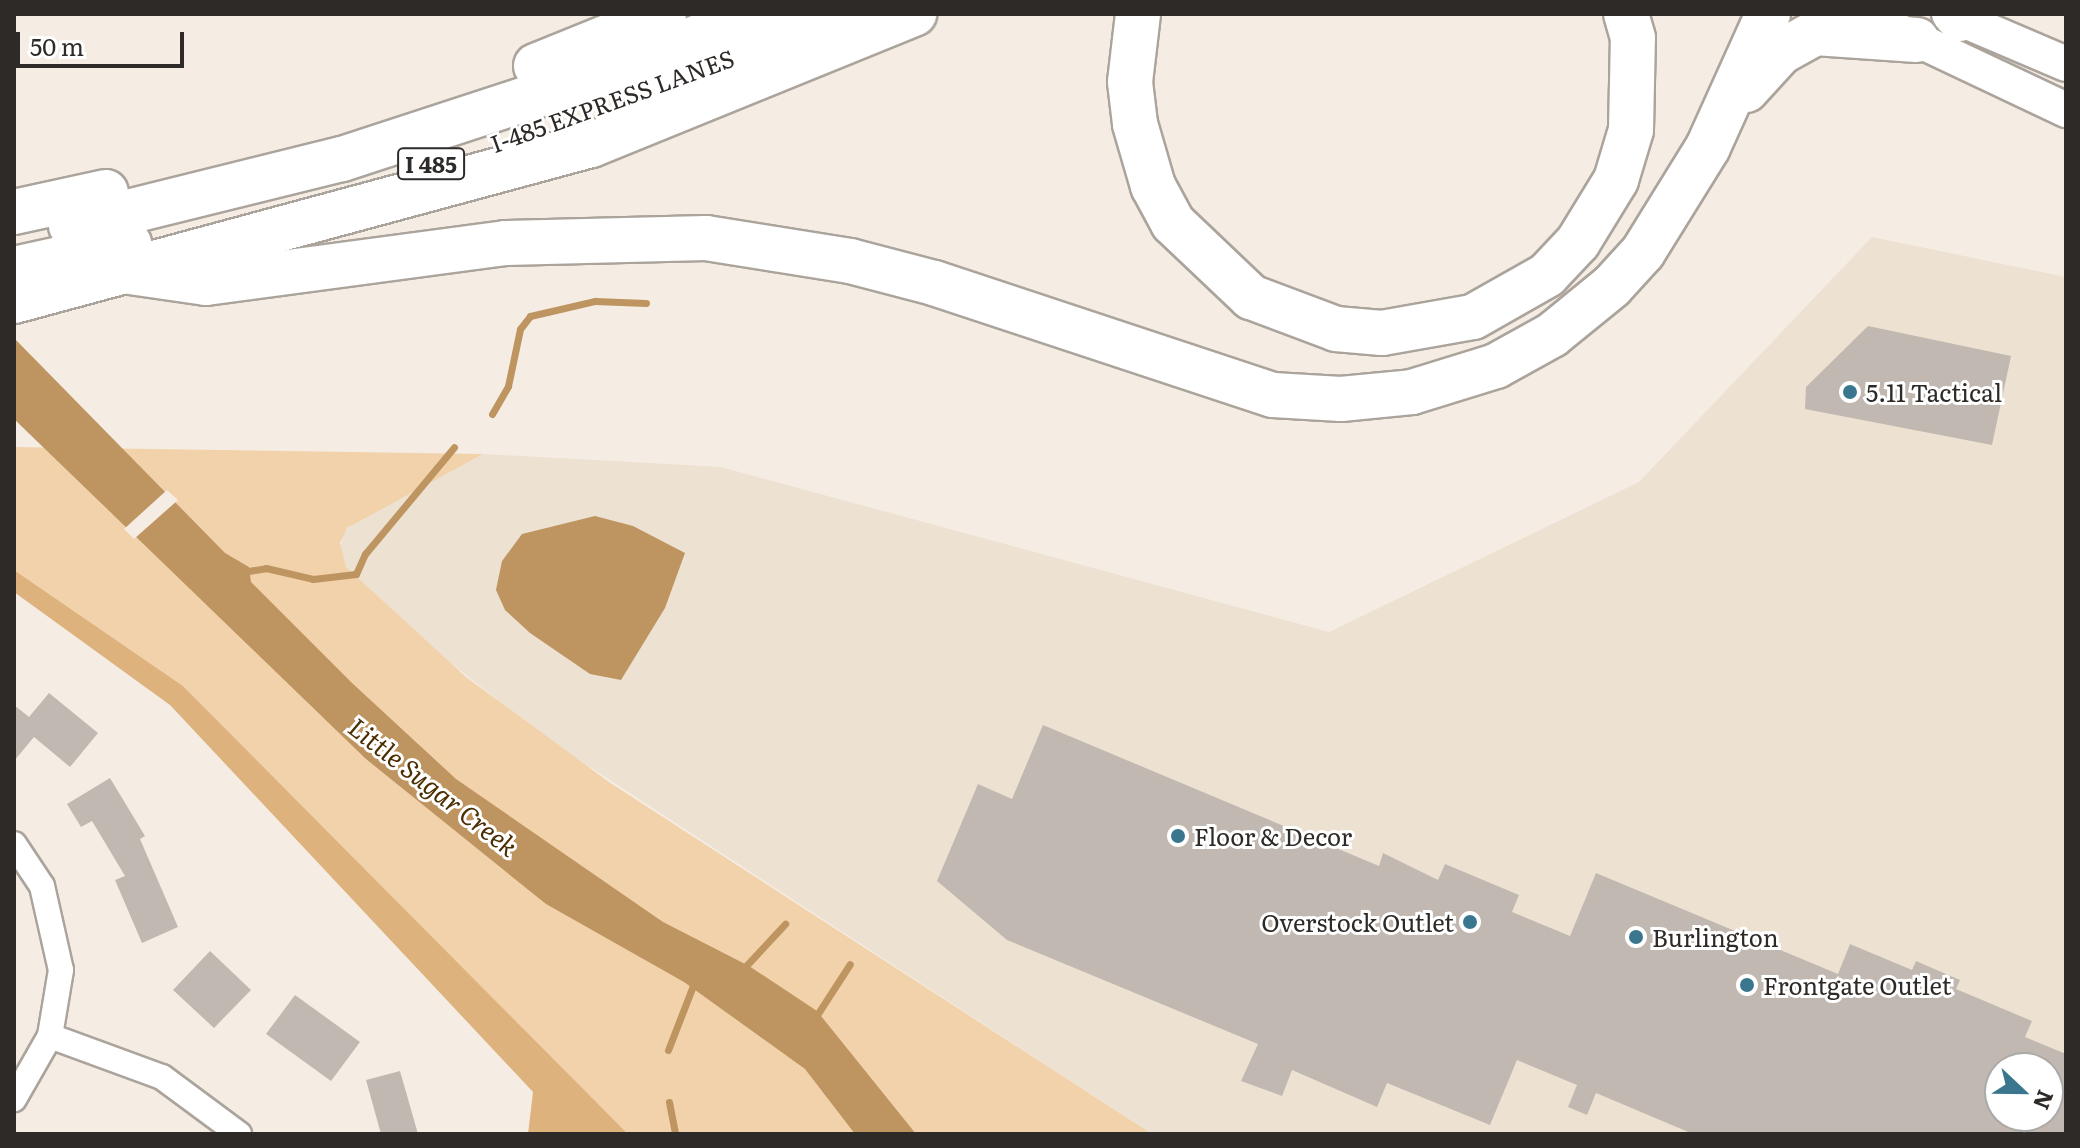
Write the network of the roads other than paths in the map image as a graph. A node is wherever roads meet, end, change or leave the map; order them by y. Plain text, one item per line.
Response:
1 (664, 14) edge
2 (756, 14) edge
3 (833, 14) edge
4 (914, 14) edge
5 (1138, 14) edge
6 (1626, 14) edge
7 (1768, 14) edge
8 (1863, 14) edge
9 (1945, 22) edge
10 (2066, 64) edge
11 (2066, 110) edge
12 (1719, 123) junction
13 (14, 212) edge
14 (14, 239) edge
15 (130, 272) junction
16 (23, 289) edge
17 (14, 844) edge
18 (50, 1036) junction
19 (14, 1099) edge
20 (239, 1134) edge

1 - 13 highway, I 485
2 - 14 highway, I-485 EXPRESS LANES / I 485
3 - 16 highway, I-485 EXPRESS LANES / I 485
4 - 15 highway, I 485
5 - 6 highway
7 - 12 highway
8 - 9 main road
9 - 10 main road
9 - 11 main road
9 - 12 highway
12 - 15 highway
15 - 16 highway, I 485
17 - 18 street
18 - 19 street
18 - 20 street

